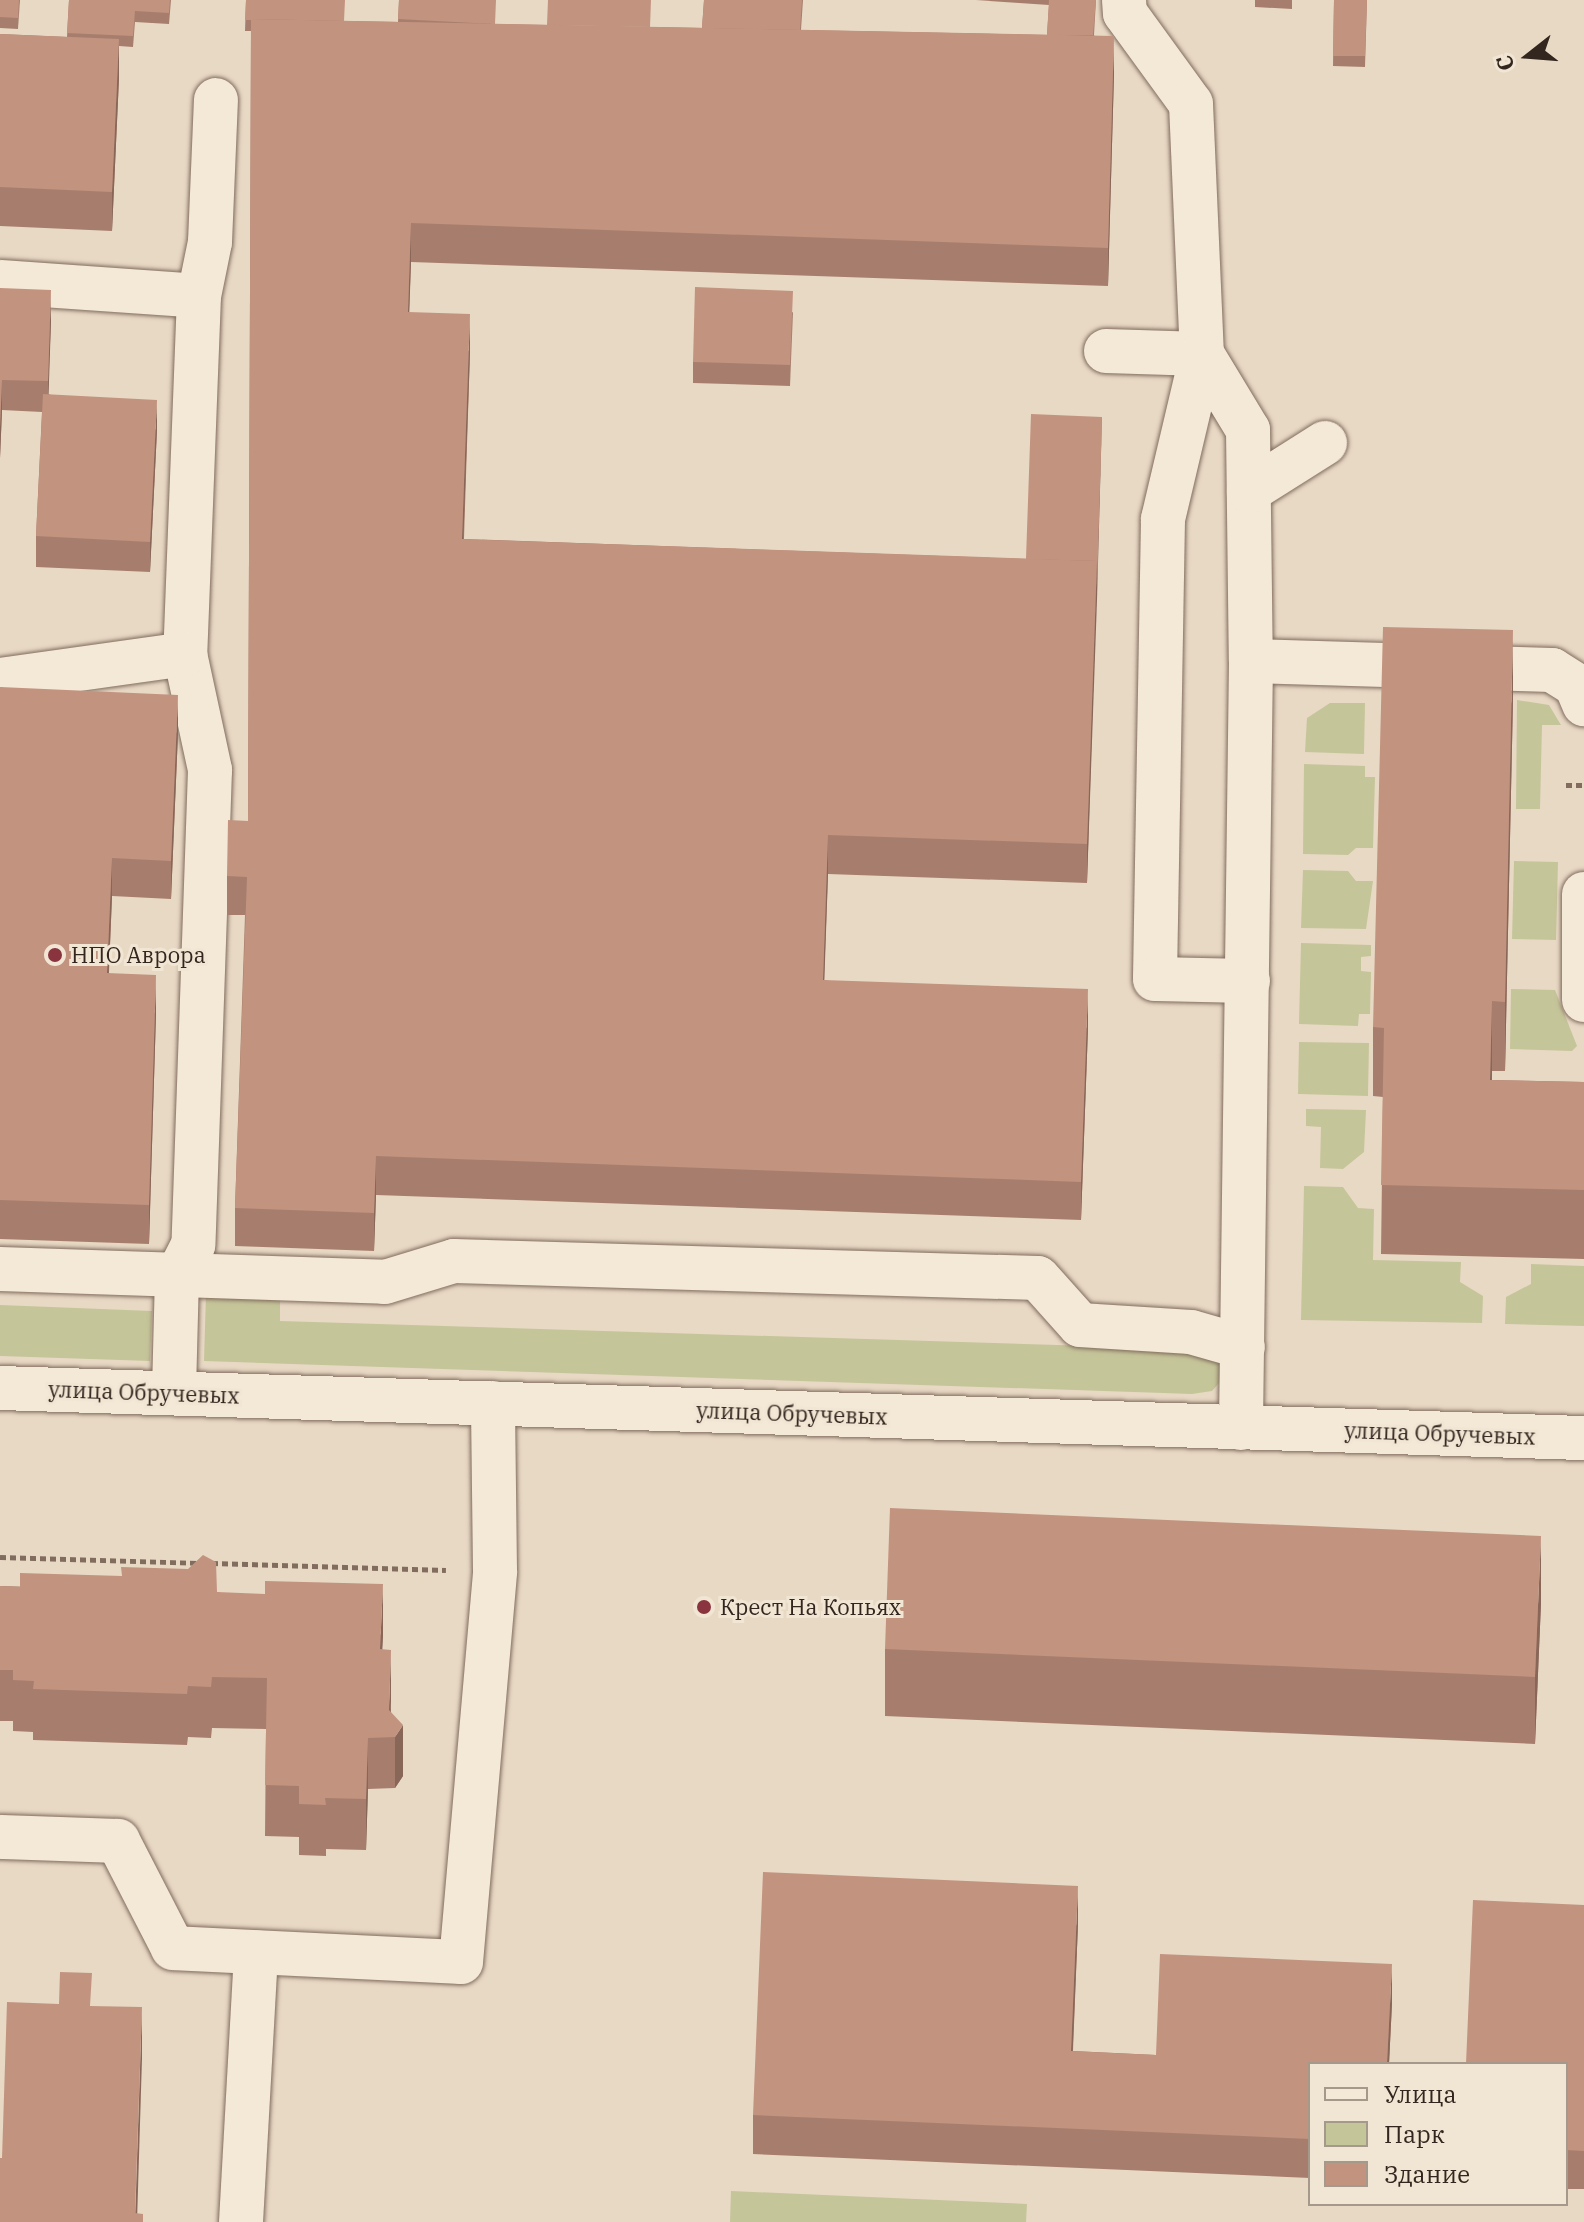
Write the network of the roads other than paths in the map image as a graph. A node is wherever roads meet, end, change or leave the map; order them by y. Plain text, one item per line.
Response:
1 (1124, 0) edge
2 (216, 100) dead end
3 (0, 282) edge
4 (199, 296) junction
5 (1106, 351) dead end
6 (1202, 354) junction
7 (1325, 443) dead end
8 (1249, 491) junction
9 (185, 654) junction
10 (1251, 661) junction
11 (0, 680) edge
12 (1584, 704) edge
13 (1584, 894) edge
14 (1248, 981) junction
15 (1584, 1000) edge
16 (0, 1269) edge
17 (177, 1276) junction
18 (1243, 1347) junction
19 (0, 1388) edge
20 (174, 1393) junction
21 (493, 1403) junction
22 (1241, 1428) junction
23 (1584, 1438) edge
24 (0, 1837) edge
25 (256, 1952) junction
26 (241, 2222) edge

1 - 6 street
2 - 4 street
3 - 4 street
4 - 9 street
5 - 6 street
6 - 8 street
6 - 14 street
7 - 8 street
8 - 10 street
9 - 11 street
9 - 17 street
10 - 12 street
10 - 14 street
13 - 15 street
14 - 18 street
16 - 17 street
17 - 18 street
17 - 20 street
18 - 22 street
19 - 20 street, улица Обручевых
20 - 21 street, улица Обручевых
21 - 22 street, улица Обручевых
21 - 25 street
22 - 23 street, улица Обручевых
24 - 25 street
25 - 26 street

